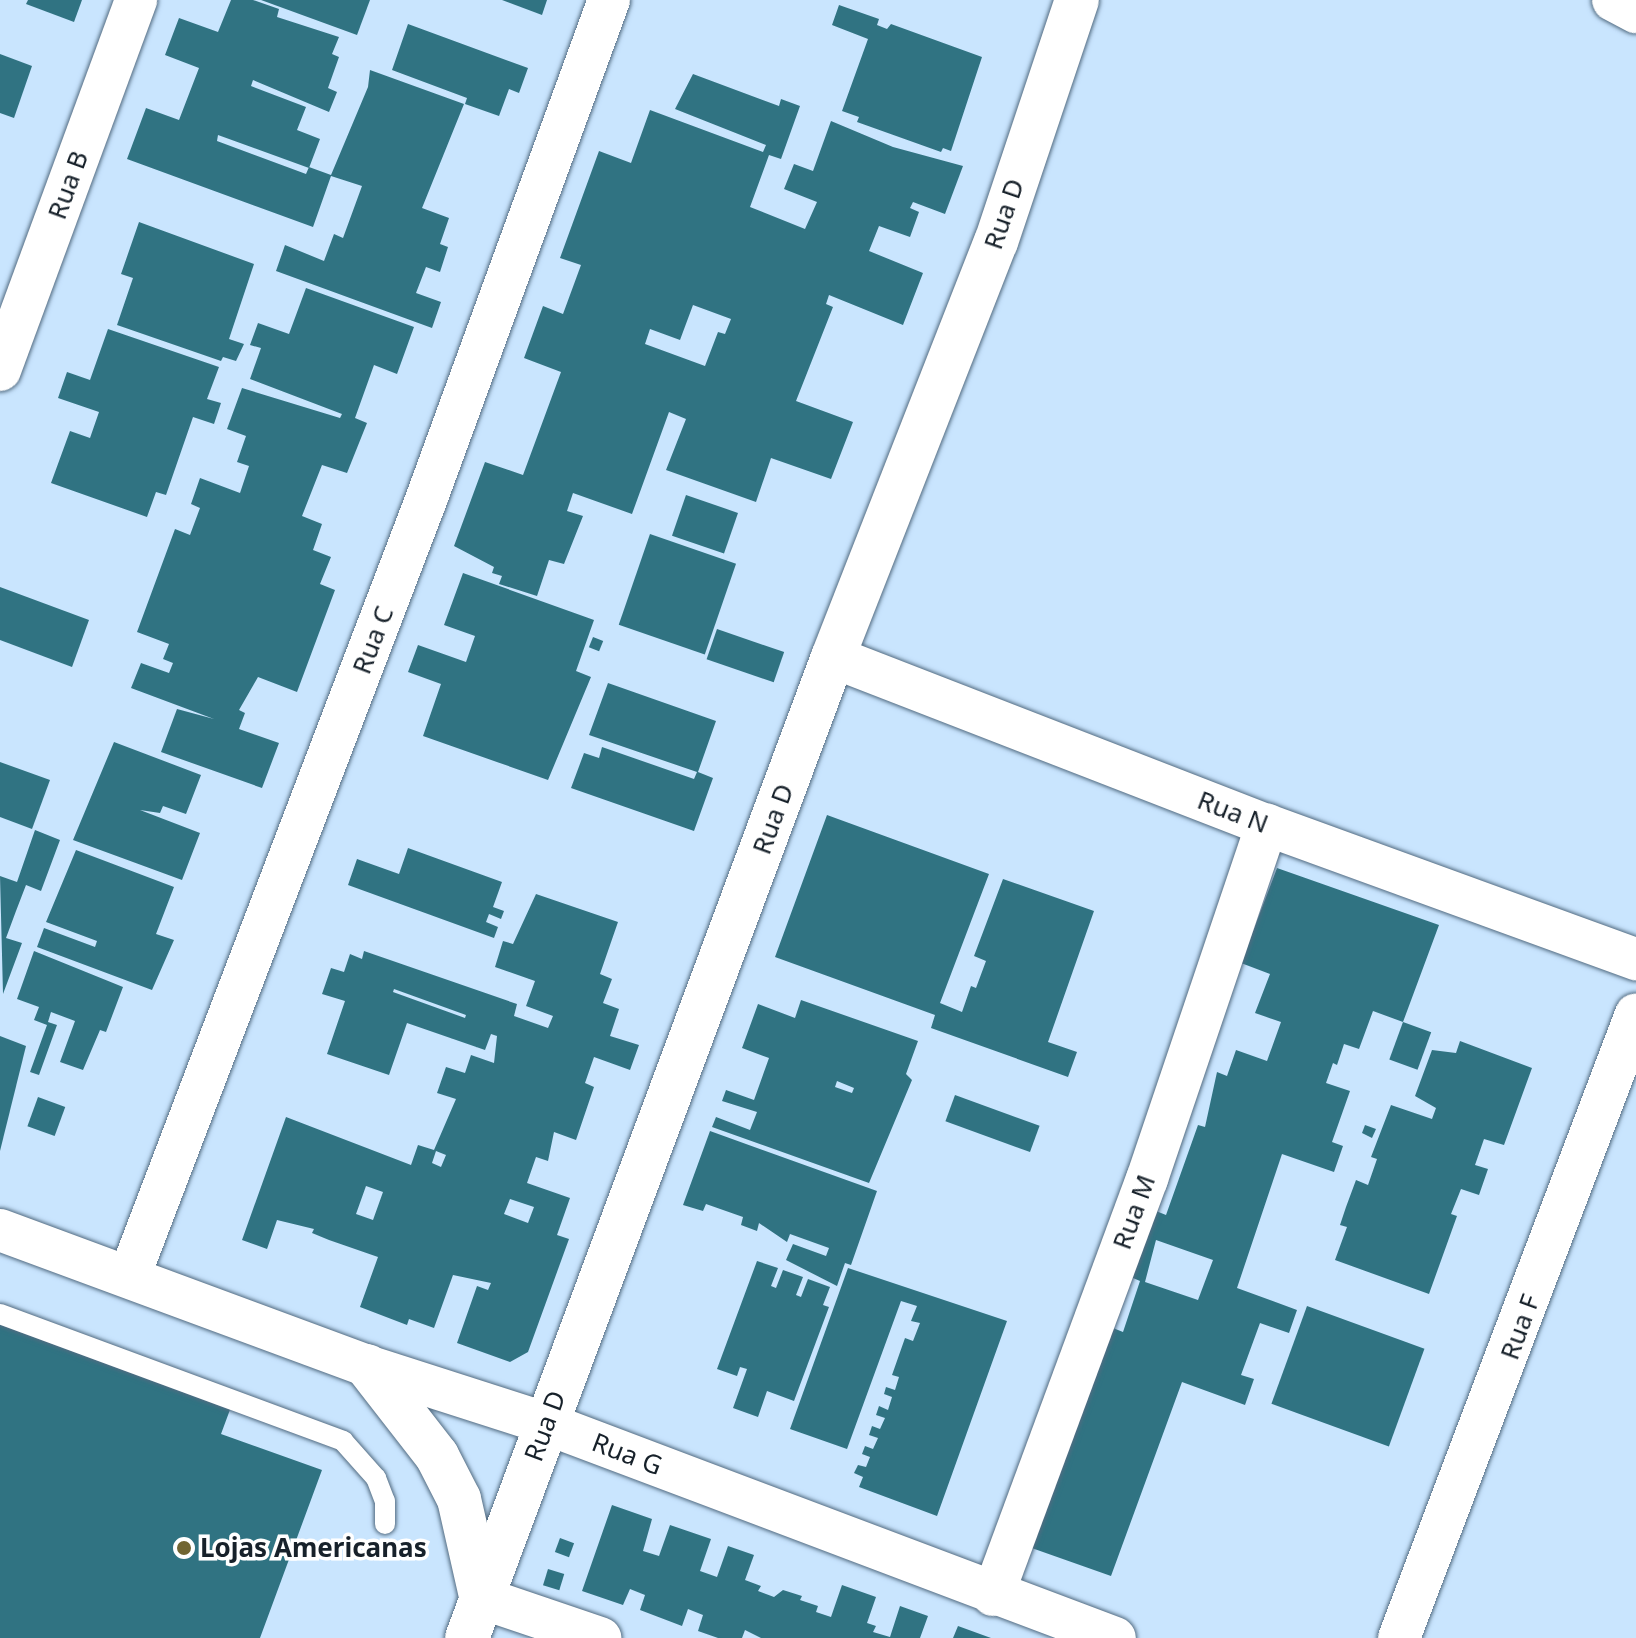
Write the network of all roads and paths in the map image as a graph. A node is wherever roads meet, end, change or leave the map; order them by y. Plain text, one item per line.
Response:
1 (136, 0) edge
2 (609, 0) edge
3 (1077, 0) edge
4 (1613, 0) edge
5 (1636, 12) edge
6 (0, 370) edge
7 (833, 657) junction
8 (1267, 825) junction
9 (1636, 959) edge
10 (1636, 1014) edge
11 (0, 1230) edge
12 (129, 1277) junction
13 (0, 1314) edge
14 (367, 1366) junction
15 (545, 1423) junction
16 (385, 1524) dead end
17 (993, 1595) junction
18 (474, 1618) edge
19 (600, 1638) edge
20 (1115, 1638) edge
21 (1399, 1638) edge

1 - 6 street, Rua B
2 - 12 street, Rua C
3 - 7 street, Rua D
4 - 5 street
7 - 8 street, Rua N
7 - 15 street, Rua D
8 - 9 street, Rua N
8 - 17 street, Rua M
10 - 21 street, Rua F
11 - 12 street, Rua G
12 - 14 street, Rua G
13 - 16 lane
14 - 15 street, Rua G
14 - 18 street
15 - 17 street, Rua G
15 - 18 street, Rua D
17 - 20 street, Rua G
18 - 19 street

